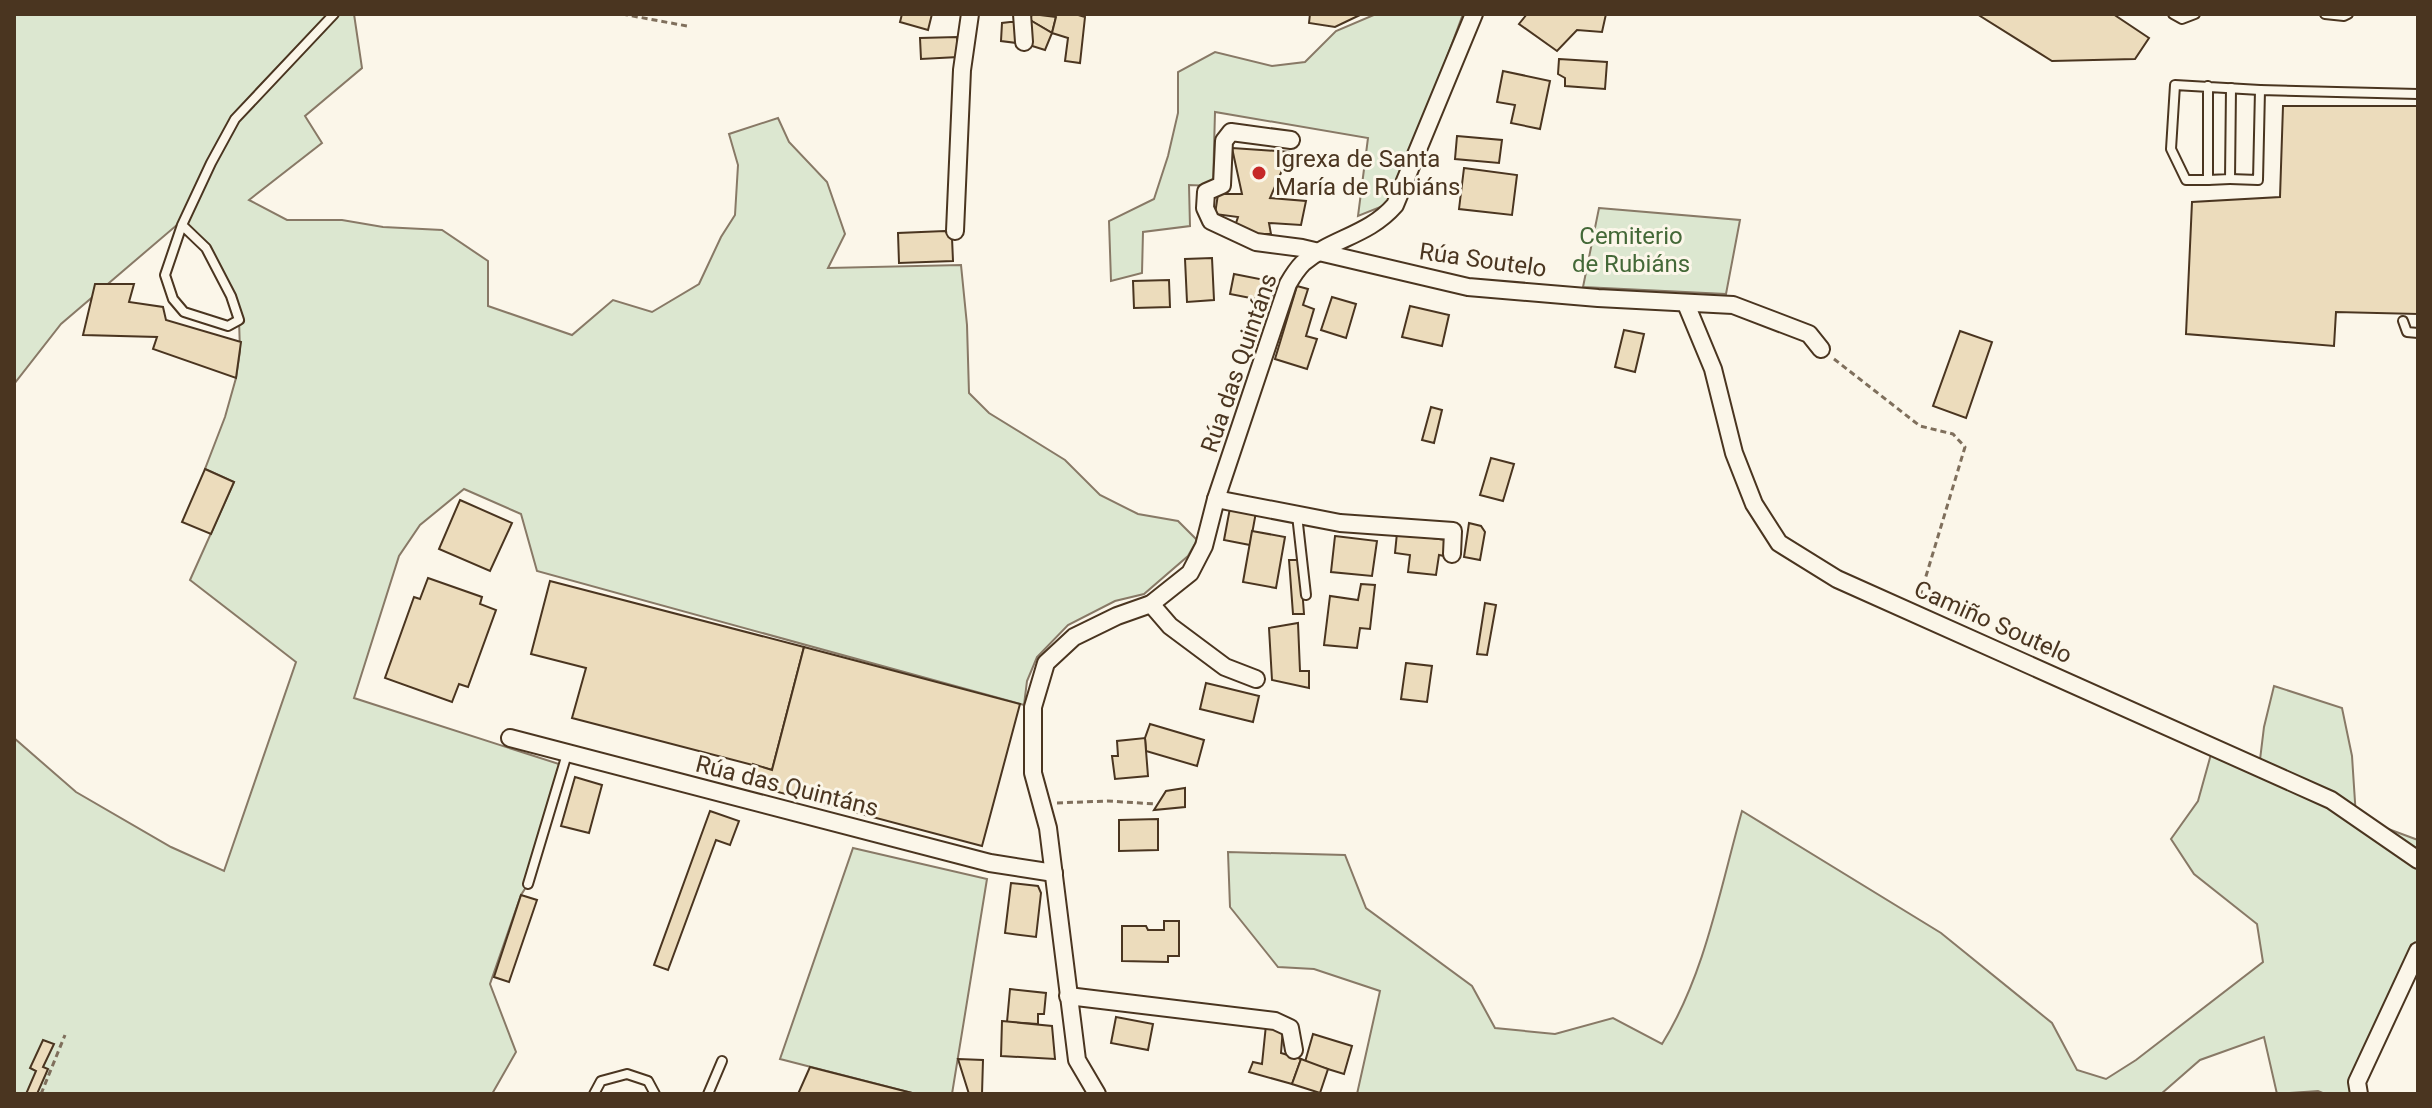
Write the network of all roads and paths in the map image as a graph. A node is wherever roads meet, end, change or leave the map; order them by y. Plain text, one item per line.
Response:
1 (334, 14) edge
2 (622, 14) edge
3 (970, 14) edge
4 (1022, 14) edge
5 (1474, 14) edge
6 (2173, 14) edge
7 (2195, 14) edge
8 (2325, 14) edge
9 (2348, 14) edge
10 (687, 26) dead end
11 (1024, 42) dead end
12 (2208, 86) junction
13 (2231, 88) junction
14 (2260, 90) junction
15 (2418, 94) edge
16 (1291, 140) dead end
17 (2230, 179) junction
18 (2208, 180) junction
19 (182, 225) junction
20 (955, 231) dead end
21 (1320, 252) junction
22 (1686, 304) junction
23 (2403, 321) dead end
24 (2418, 333) edge
25 (1821, 349) joint
26 (1216, 499) junction
27 (1297, 514) junction
28 (1452, 554) dead end
29 (1306, 595) dead end
30 (1151, 604) junction
31 (1914, 612) junction
32 (1256, 679) dead end
33 (510, 738) dead end
34 (567, 754) junction
35 (1155, 804) dead end
36 (1042, 806) junction
37 (2418, 860) edge
38 (1054, 873) junction
39 (528, 884) dead end
40 (2418, 951) edge
41 (1068, 996) junction
42 (65, 1035) dead end
43 (1294, 1050) dead end
44 (722, 1061) dead end
45 (41, 1094) edge
46 (594, 1094) edge
47 (655, 1094) edge
48 (708, 1094) edge
49 (1097, 1094) edge
50 (2359, 1094) edge

1 - 19 lane
2 - 10 path
3 - 20 street
4 - 11 street
5 - 21 street
6 - 7 lane
8 - 9 lane
12 - 13 lane
12 - 18 lane
12 - 18 lane
13 - 14 lane
13 - 17 lane
14 - 15 lane
14 - 17 lane
16 - 21 street, Rúa Soutelo
17 - 18 lane
19 - 19 lane
21 - 22 street, Rúa Soutelo
21 - 26 street, Rúa das Quintáns
22 - 25 street, Rúa Soutelo
22 - 31 street, Camiño Soutelo
23 - 24 lane
25 - 31 path
26 - 27 street
26 - 30 street, Rúa das Quintáns
27 - 28 street
27 - 29 lane
30 - 32 street
30 - 36 street, Rúa das Quintáns
31 - 37 street, Camiño Soutelo
33 - 34 street, Rúa das Quintáns
34 - 38 street, Rúa das Quintáns
34 - 39 lane
35 - 36 path
36 - 38 street, Rúa das Quintáns
38 - 41 street, Rúa das Quintáns
40 - 50 street
41 - 43 street
41 - 49 street, Rúa das Quintáns
42 - 45 path
44 - 48 lane
46 - 47 lane

